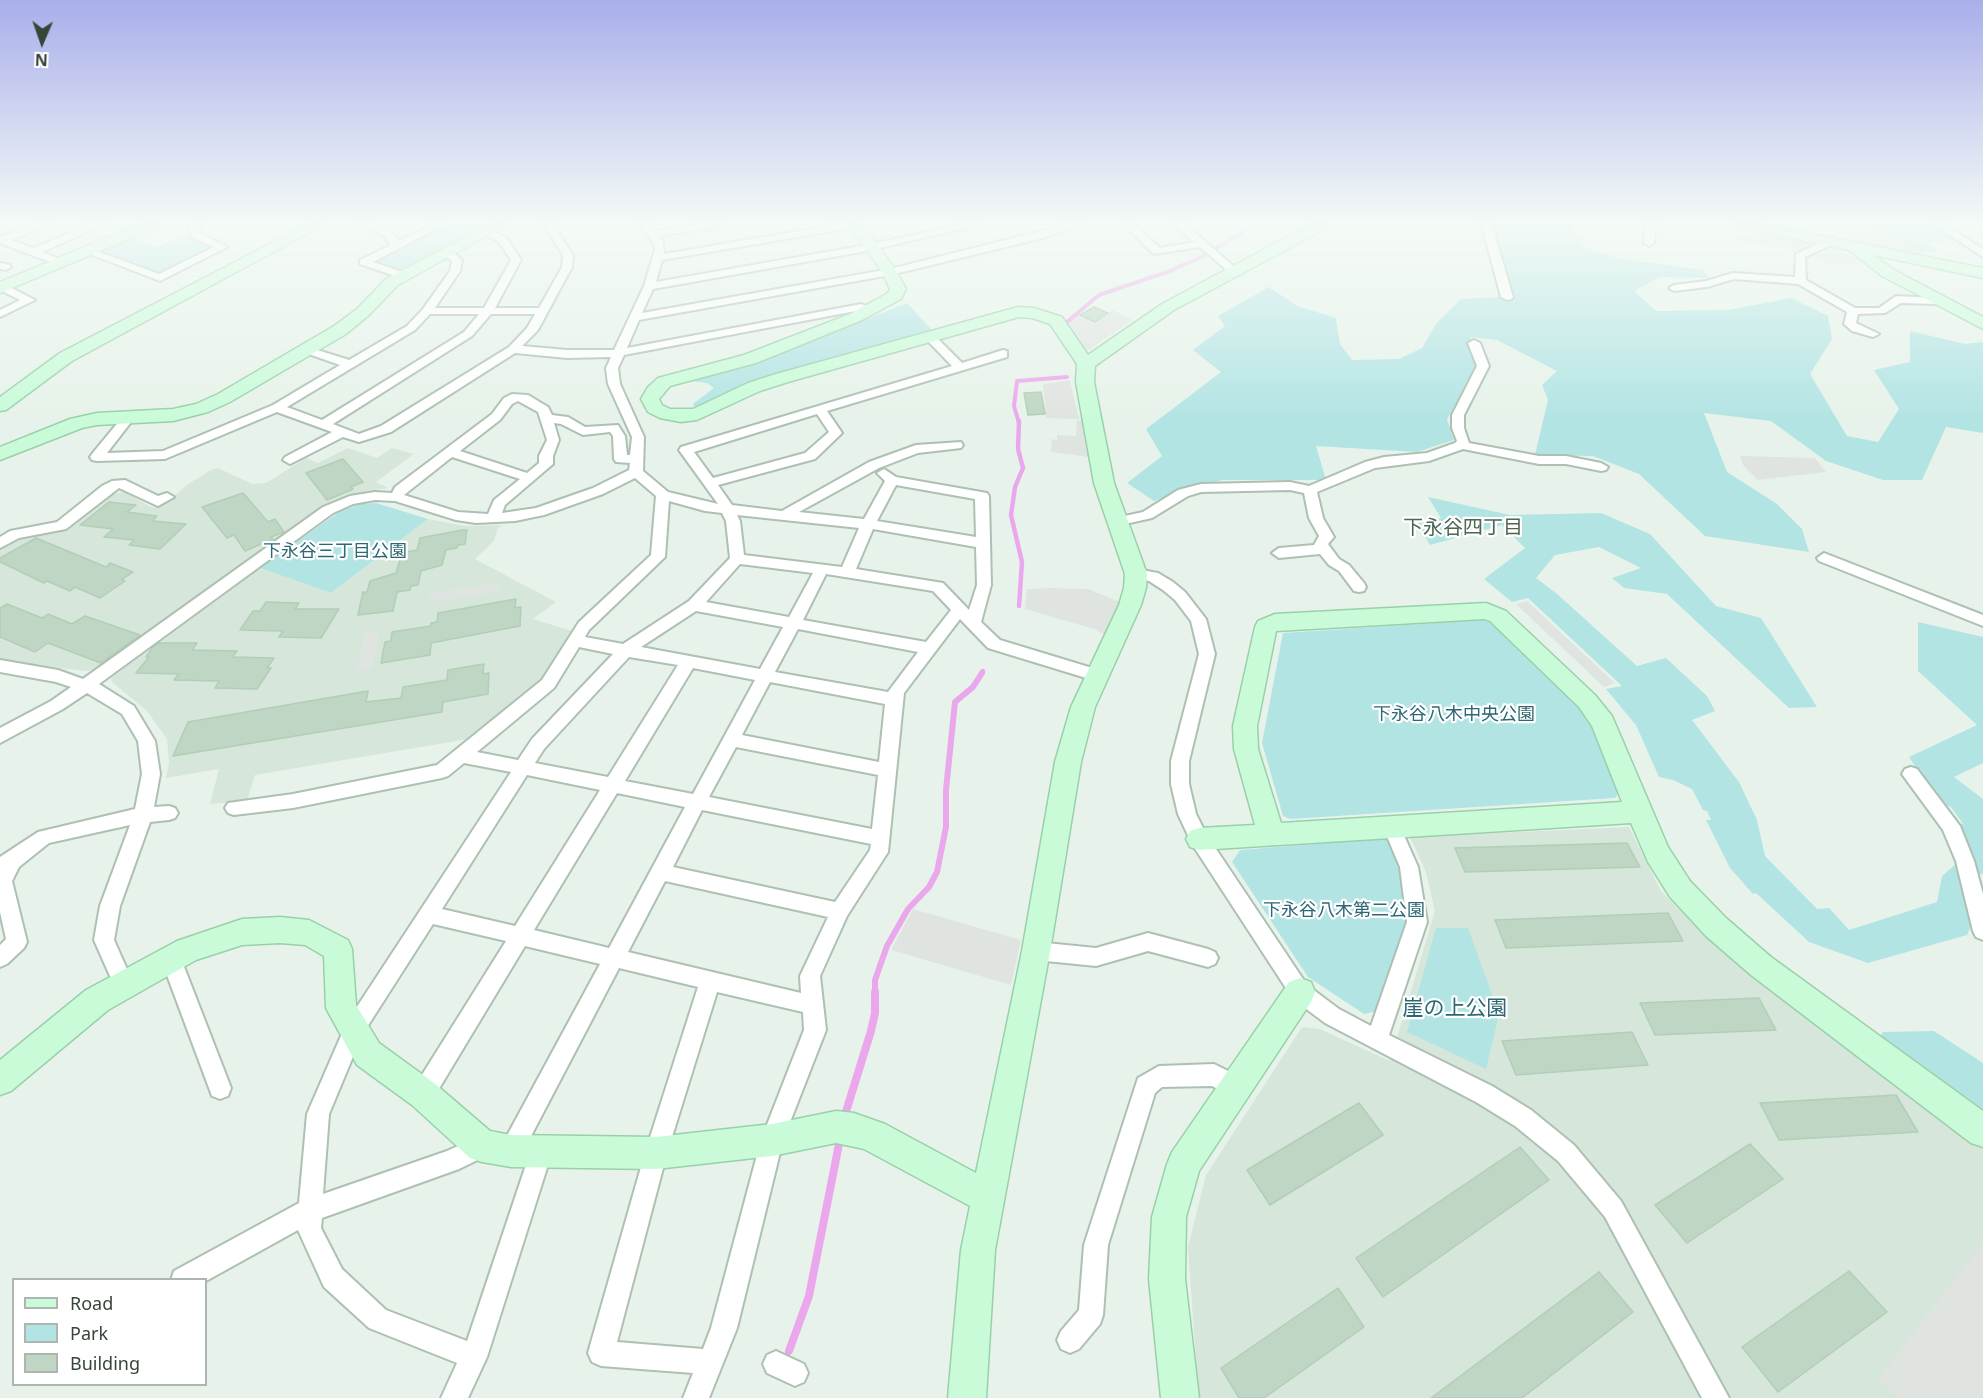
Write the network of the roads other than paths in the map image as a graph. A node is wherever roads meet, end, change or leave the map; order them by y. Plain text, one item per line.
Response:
1 (6, 289) edge
2 (194, 289) edge
3 (385, 289) edge
4 (442, 289) edge
5 (500, 289) edge
6 (555, 289) edge
7 (647, 289) edge
8 (794, 289) edge
9 (898, 289) edge
10 (1200, 289) edge
11 (1505, 289) edge
12 (1815, 289) edge
13 (1917, 289) edge
14 (1507, 297) dead end
15 (1938, 301) junction
16 (871, 310) junction
17 (427, 311) junction
18 (488, 311) junction
19 (544, 311) junction
20 (1853, 311) junction
21 (0, 314) edge
22 (633, 318) junction
23 (1983, 324) edge
24 (1873, 334) dead end
25 (930, 337) junction
26 (1474, 343) dead end
27 (513, 348) junction
28 (307, 350) junction
29 (618, 353) junction
30 (1004, 354) dead end
31 (1086, 364) junction
32 (351, 365) junction
33 (960, 367) junction
34 (0, 406) edge
35 (278, 408) junction
36 (819, 410) junction
37 (129, 417) junction
38 (547, 419) junction
39 (325, 424) junction
40 (342, 432) junction
41 (1461, 444) junction
42 (956, 445) dead end
43 (451, 452) junction
44 (0, 454) edge
45 (290, 460) dead end
46 (637, 465) junction
47 (874, 465) junction
48 (1601, 467) dead end
49 (530, 478) junction
50 (892, 480) junction
51 (712, 483) junction
52 (1310, 490) junction
53 (663, 495) junction
54 (167, 497) dead end
55 (396, 497) junction
56 (728, 511) junction
57 (786, 514) junction
58 (493, 519) junction
59 (1116, 522) junction
60 (868, 524) junction
61 (0, 543) edge
62 (982, 543) junction
63 (1324, 549) junction
64 (1279, 553) dead end
65 (737, 559) junction
66 (822, 568) junction
67 (847, 572) junction
68 (1136, 574) junction
69 (1831, 578) dead end
70 (1359, 587) dead end
71 (694, 605) junction
72 (967, 616) junction
73 (1983, 621) edge
74 (793, 623) junction
75 (575, 640) junction
76 (929, 648) junction
77 (626, 650) junction
78 (688, 661) junction
79 (0, 666) edge
80 (765, 675) junction
81 (1096, 675) junction
82 (84, 686) junction
83 (894, 699) junction
84 (0, 736) edge
85 (731, 739) junction
86 (459, 755) junction
87 (523, 768) junction
88 (887, 770) junction
89 (1911, 774) dead end
90 (612, 786) junction
91 (697, 802) junction
92 (234, 808) dead end
93 (1639, 812) junction
94 (169, 813) dead end
95 (143, 815) junction
96 (1392, 827) junction
97 (1271, 834) junction
98 (879, 838) junction
99 (1199, 839) junction
100 (6, 863) edge
101 (660, 872) junction
102 (840, 911) junction
103 (428, 914) junction
104 (1983, 931) edge
105 (520, 936) junction
106 (1036, 951) junction
107 (0, 958) edge
108 (614, 958) junction
109 (1208, 958) dead end
110 (171, 959) junction
111 (710, 981) junction
112 (124, 985) junction
113 (1300, 992) junction
114 (813, 1005) junction
115 (354, 1029) junction
116 (1377, 1041) junction
117 (0, 1080) edge
118 (1236, 1087) junction
119 (220, 1088) dead end
120 (423, 1094) junction
121 (1983, 1131) edge
122 (772, 1140) junction
123 (511, 1150) junction
124 (656, 1153) junction
125 (989, 1198) junction
126 (309, 1211) junction
127 (187, 1278) edge
128 (1070, 1340) dead end
129 (474, 1357) junction
130 (710, 1362) junction
131 (454, 1398) edge
132 (696, 1398) edge
133 (967, 1398) edge
134 (1180, 1398) edge
135 (1716, 1398) edge

1 - 21 street
2 - 34 street
3 - 28 street
4 - 17 street
5 - 18 street
6 - 19 street
7 - 22 street
8 - 22 street
9 - 16 street
10 - 31 street
11 - 14 street
12 - 20 street
13 - 15 street
15 - 20 street
15 - 23 street
16 - 25 street
16 - 29 street
17 - 18 street
17 - 32 street
18 - 19 street
18 - 39 street
19 - 27 street
20 - 24 street
22 - 29 street
25 - 31 street
25 - 33 street
26 - 41 street
27 - 29 street
27 - 40 street
28 - 32 street
28 - 37 street
29 - 46 street
30 - 33 street
31 - 59 street
32 - 35 street
33 - 36 street
35 - 37 street
35 - 39 street
36 - 51 street
36 - 51 street
37 - 44 street
38 - 43 street
38 - 46 street
38 - 49 street
39 - 40 street
40 - 45 street
41 - 48 street
41 - 52 street
42 - 47 street
43 - 49 street
43 - 55 street
46 - 53 street
46 - 58 street
47 - 50 street
47 - 57 street
49 - 58 street
50 - 60 street
50 - 62 street
51 - 56 street
52 - 59 street
52 - 63 street
53 - 56 street
53 - 75 street
54 - 61 street
55 - 58 street
55 - 82 street
56 - 57 street
56 - 65 street
57 - 60 street
59 - 68 street
60 - 62 street
60 - 67 street
62 - 72 street
63 - 64 street
63 - 70 street
65 - 66 street
65 - 71 street
66 - 67 street
66 - 74 street
67 - 72 street
68 - 81 street
68 - 99 street
69 - 73 street
71 - 74 street
71 - 77 street
72 - 76 street
72 - 81 street
74 - 76 street
74 - 80 street
75 - 77 street
75 - 86 street
76 - 83 street
77 - 78 street
77 - 87 street
78 - 80 street
78 - 90 street
79 - 82 street
80 - 83 street
80 - 85 street
81 - 106 street
82 - 84 street
82 - 95 street
83 - 88 street
85 - 88 street
85 - 91 street
86 - 87 street
86 - 92 street
87 - 90 street
87 - 103 street
88 - 98 street
89 - 104 street
90 - 91 street
90 - 105 street
91 - 98 street
91 - 101 street
93 - 96 street
93 - 97 street
93 - 121 street
94 - 95 street
95 - 100 street
95 - 112 street
96 - 97 street
96 - 116 street
97 - 99 street
98 - 102 street
99 - 113 street
100 - 107 street
101 - 102 street
101 - 108 street
102 - 114 street
103 - 105 street
103 - 115 street
105 - 108 street
105 - 120 street
106 - 109 street
106 - 125 street
108 - 111 street
108 - 123 street
110 - 112 street
110 - 115 street
110 - 119 street
111 - 114 street
111 - 124 street
112 - 117 street
113 - 116 street
113 - 118 street
114 - 122 street
115 - 120 street
115 - 126 street
116 - 135 street
118 - 128 street
118 - 134 street
120 - 123 street
122 - 124 street
122 - 125 street
122 - 130 street
123 - 124 street
123 - 126 street
123 - 129 street
124 - 130 street
125 - 133 street
126 - 127 street
126 - 129 street
129 - 131 street
130 - 132 street

